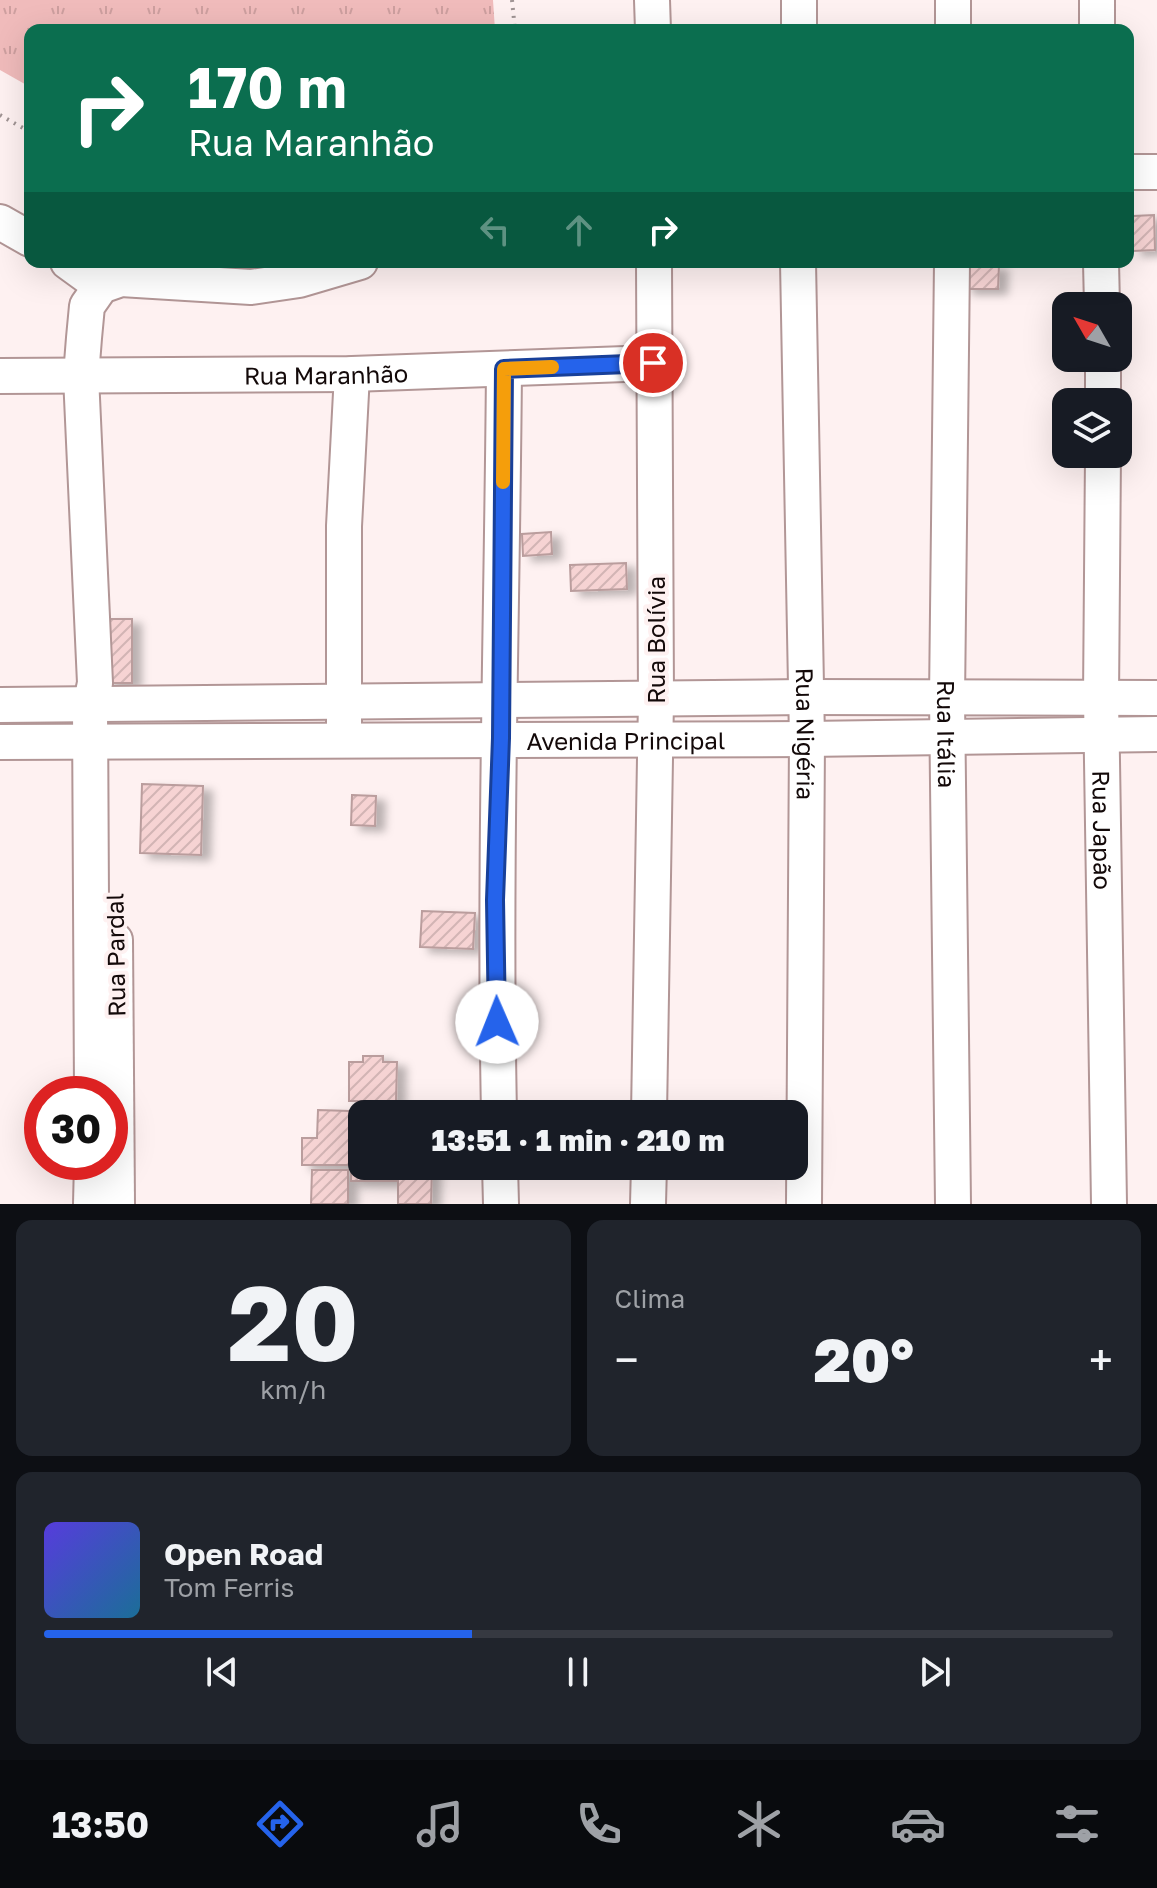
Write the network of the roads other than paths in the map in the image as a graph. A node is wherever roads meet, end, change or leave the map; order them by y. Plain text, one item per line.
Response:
1 (652, 0) edge
2 (799, 0) edge
3 (953, 0) edge
4 (1097, 0) edge
5 (653, 24) edge
6 (799, 24) edge
7 (953, 24) edge
8 (1097, 24) edge
9 (1134, 172) edge
10 (1157, 172) edge
11 (0, 222) edge
12 (24, 236) edge
13 (76, 268) edge
14 (340, 268) edge
15 (654, 268) edge
16 (798, 268) edge
17 (952, 268) edge
18 (1101, 268) edge
19 (101, 286) junction
20 (1102, 292) edge
21 (653, 363) junction
22 (504, 369) junction
23 (352, 374) junction
24 (0, 376) edge
25 (81, 376) junction
26 (1103, 468) edge
27 (805, 697) junction
28 (98, 698) junction
29 (1101, 698) junction
30 (1157, 698) edge
31 (656, 699) junction
32 (947, 699) junction
33 (501, 701) junction
34 (345, 702) junction
35 (0, 705) edge
36 (1104, 734) junction
37 (1157, 734) edge
38 (948, 735) junction
39 (501, 738) junction
40 (654, 738) junction
41 (343, 739) junction
42 (807, 739) junction
43 (0, 742) edge
44 (102, 742) junction
45 (106, 1076) edge
46 (499, 1100) edge
47 (649, 1100) edge
48 (92, 1180) edge
49 (114, 1180) edge
50 (500, 1180) edge
51 (649, 1180) edge
52 (91, 1204) edge
53 (117, 1204) edge
54 (501, 1204) edge
55 (648, 1204) edge
56 (804, 1204) edge
57 (953, 1204) edge
58 (1109, 1204) edge

1 - 5 street
2 - 6 street
3 - 7 street
4 - 8 street
9 - 10 street
11 - 12 street
13 - 19 street
14 - 19 street
15 - 21 street, Rua Bolívia
16 - 27 street, Rua Nigéria
17 - 32 street, Rua Itália
18 - 20 street
19 - 25 street, Rua Pardal
21 - 22 street, Rua Maranhão
21 - 31 street, Rua Bolívia
22 - 23 street, Rua Maranhão
22 - 33 street
23 - 25 street, Rua Maranhão
23 - 34 street
24 - 25 street, Rua Maranhão
25 - 28 street, Rua Pardal
26 - 29 street, Rua Japão
27 - 31 street, Avenida Principal
27 - 32 street, Avenida Principal
27 - 42 street, Rua Nigéria
28 - 34 street, Avenida Principal
28 - 35 street, Avenida Principal
28 - 44 street, Rua Pardal
29 - 30 street, Avenida Principal
29 - 32 street, Avenida Principal
29 - 36 street, Rua Japão
31 - 33 street, Avenida Principal
31 - 40 street, Rua Bolívia
32 - 38 street, Rua Itália
33 - 34 street, Avenida Principal
33 - 39 street
34 - 41 street
36 - 37 street, Avenida Principal
36 - 38 street, Avenida Principal
36 - 58 street, Rua Japão
38 - 42 street, Avenida Principal
38 - 57 street, Rua Itália
39 - 40 street, Avenida Principal
39 - 41 street, Avenida Principal
39 - 46 street
40 - 42 street, Avenida Principal
40 - 47 street, Rua Bolívia
41 - 44 street, Avenida Principal
42 - 56 street, Rua Nigéria
43 - 44 street, Avenida Principal
44 - 45 street, Rua Pardal
48 - 52 street
49 - 53 street, Rua Pardal
50 - 54 street
51 - 55 street

